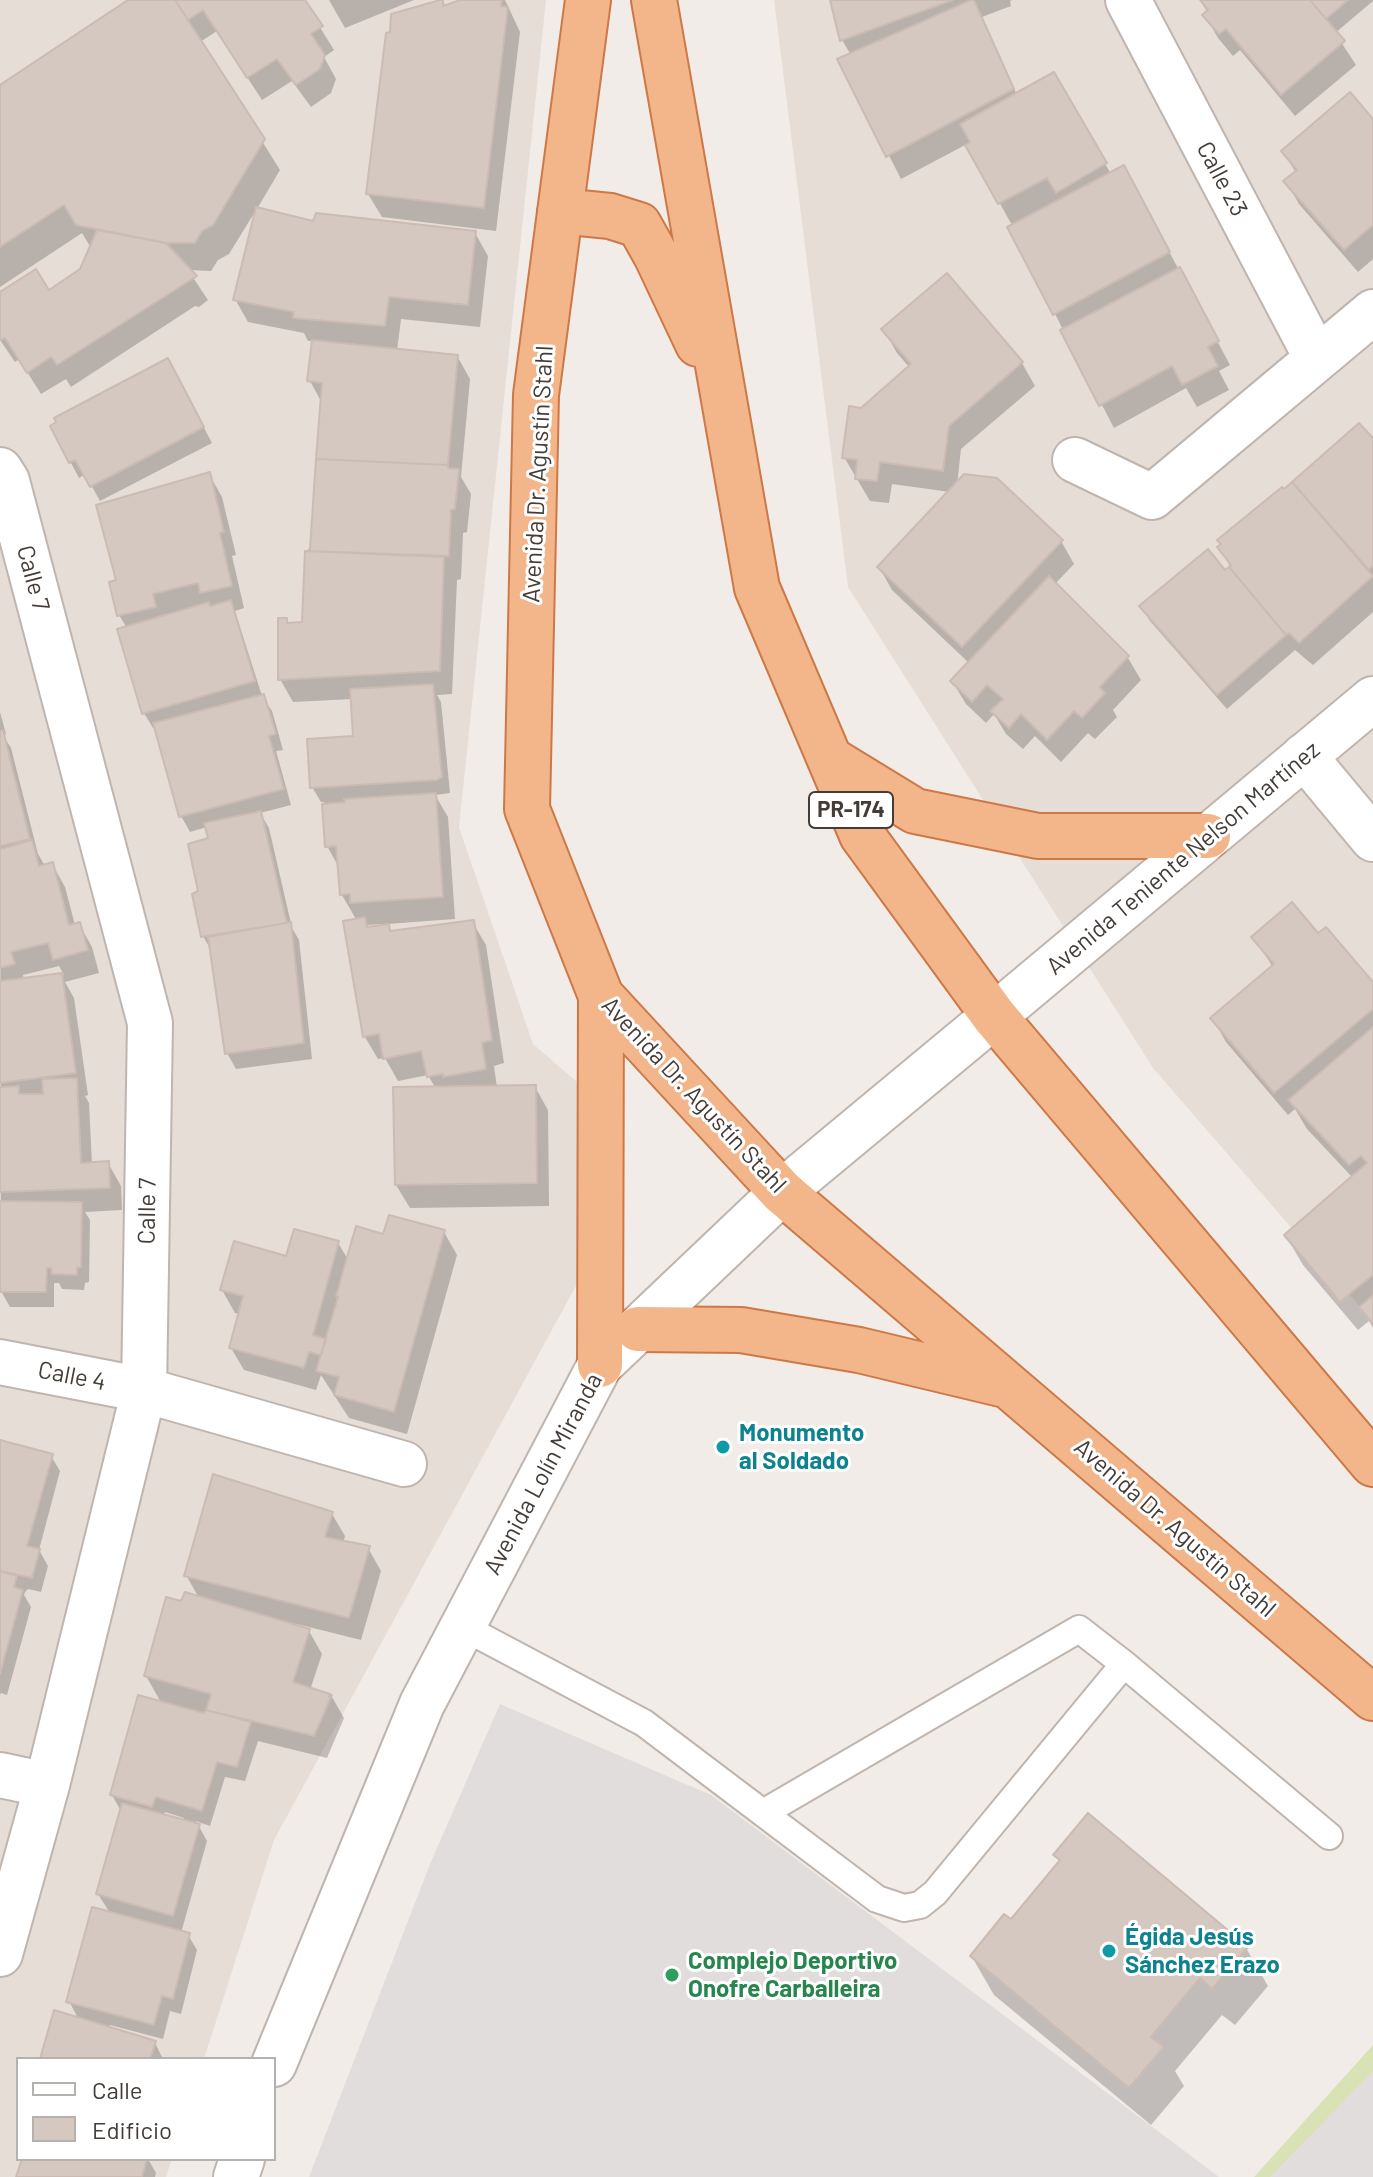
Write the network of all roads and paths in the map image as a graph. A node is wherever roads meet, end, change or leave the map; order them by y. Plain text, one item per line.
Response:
1 (588, 0) edge
2 (654, 0) edge
3 (1128, 0) edge
4 (560, 211) junction
5 (1373, 312) edge
6 (1317, 359) junction
7 (723, 397) junction
8 (1075, 460) dead end
9 (2, 479) edge
10 (1373, 699) edge
11 (1304, 756) junction
12 (830, 759) junction
13 (1208, 836) junction
14 (1373, 839) edge
15 (601, 996) junction
16 (994, 1016) junction
17 (782, 1192) junction
18 (638, 1329) junction
19 (0, 1362) edge
20 (600, 1365) junction
21 (1009, 1386) junction
22 (144, 1390) junction
23 (404, 1464) dead end
24 (1373, 1464) edge
25 (463, 1627) junction
26 (1124, 1664) junction
27 (1373, 1698) edge
28 (0, 1775) edge
29 (47, 1785) junction
30 (763, 1813) junction
31 (1329, 1836) dead end
32 (0, 1954) edge
33 (276, 2059) edge

1 - 4 highway, Avenida Dr. Agustín Stahl
2 - 7 highway, PR-174
3 - 6 street, Calle 23
4 - 7 highway
4 - 15 highway, Avenida Dr. Agustín Stahl
5 - 6 street
6 - 8 street
7 - 12 highway, PR-174
9 - 22 street, Calle 7
10 - 11 street, Avenida Teniente Nelson Martínez
11 - 13 street, Avenida Teniente Nelson Martínez
11 - 14 street
12 - 13 highway
12 - 16 highway, PR-174
13 - 16 street, Avenida Teniente Nelson Martínez
15 - 17 highway, Avenida Dr. Agustín Stahl
15 - 20 highway
16 - 17 street, Avenida Lolín Miranda
16 - 24 highway, PR-174
17 - 18 street, Avenida Lolín Miranda
17 - 21 highway, Avenida Dr. Agustín Stahl
18 - 20 street, Avenida Lolín Miranda
18 - 21 highway
19 - 22 street, Calle 4
20 - 25 street, Avenida Lolín Miranda
21 - 27 highway, Avenida Dr. Agustín Stahl
22 - 23 street, Calle 4
22 - 29 street, Calle 7
25 - 30 lane
25 - 33 street, Avenida Lolín Miranda
26 - 30 lane
26 - 30 lane
26 - 31 lane
28 - 29 street
29 - 32 street, Calle 7

